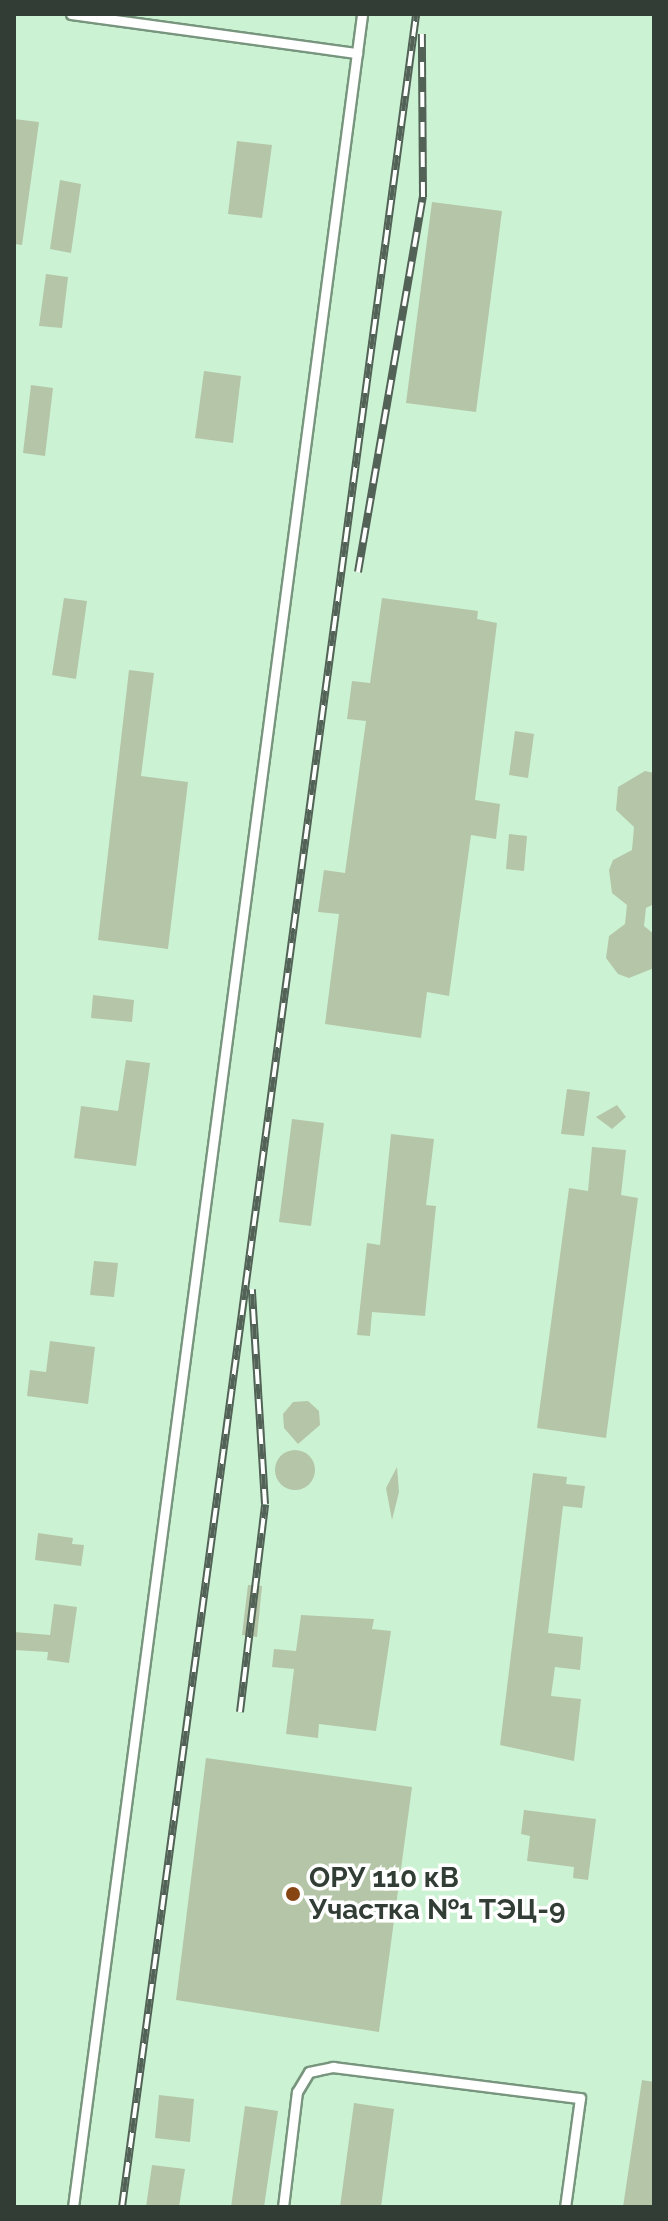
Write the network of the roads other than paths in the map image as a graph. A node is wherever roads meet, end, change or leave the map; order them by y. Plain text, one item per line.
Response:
1 (71, 14) edge
2 (362, 14) edge
3 (357, 53) junction
4 (73, 2207) edge
5 (283, 2207) edge
6 (565, 2207) edge

1 - 3 lane
2 - 3 lane
3 - 4 lane
5 - 6 lane

